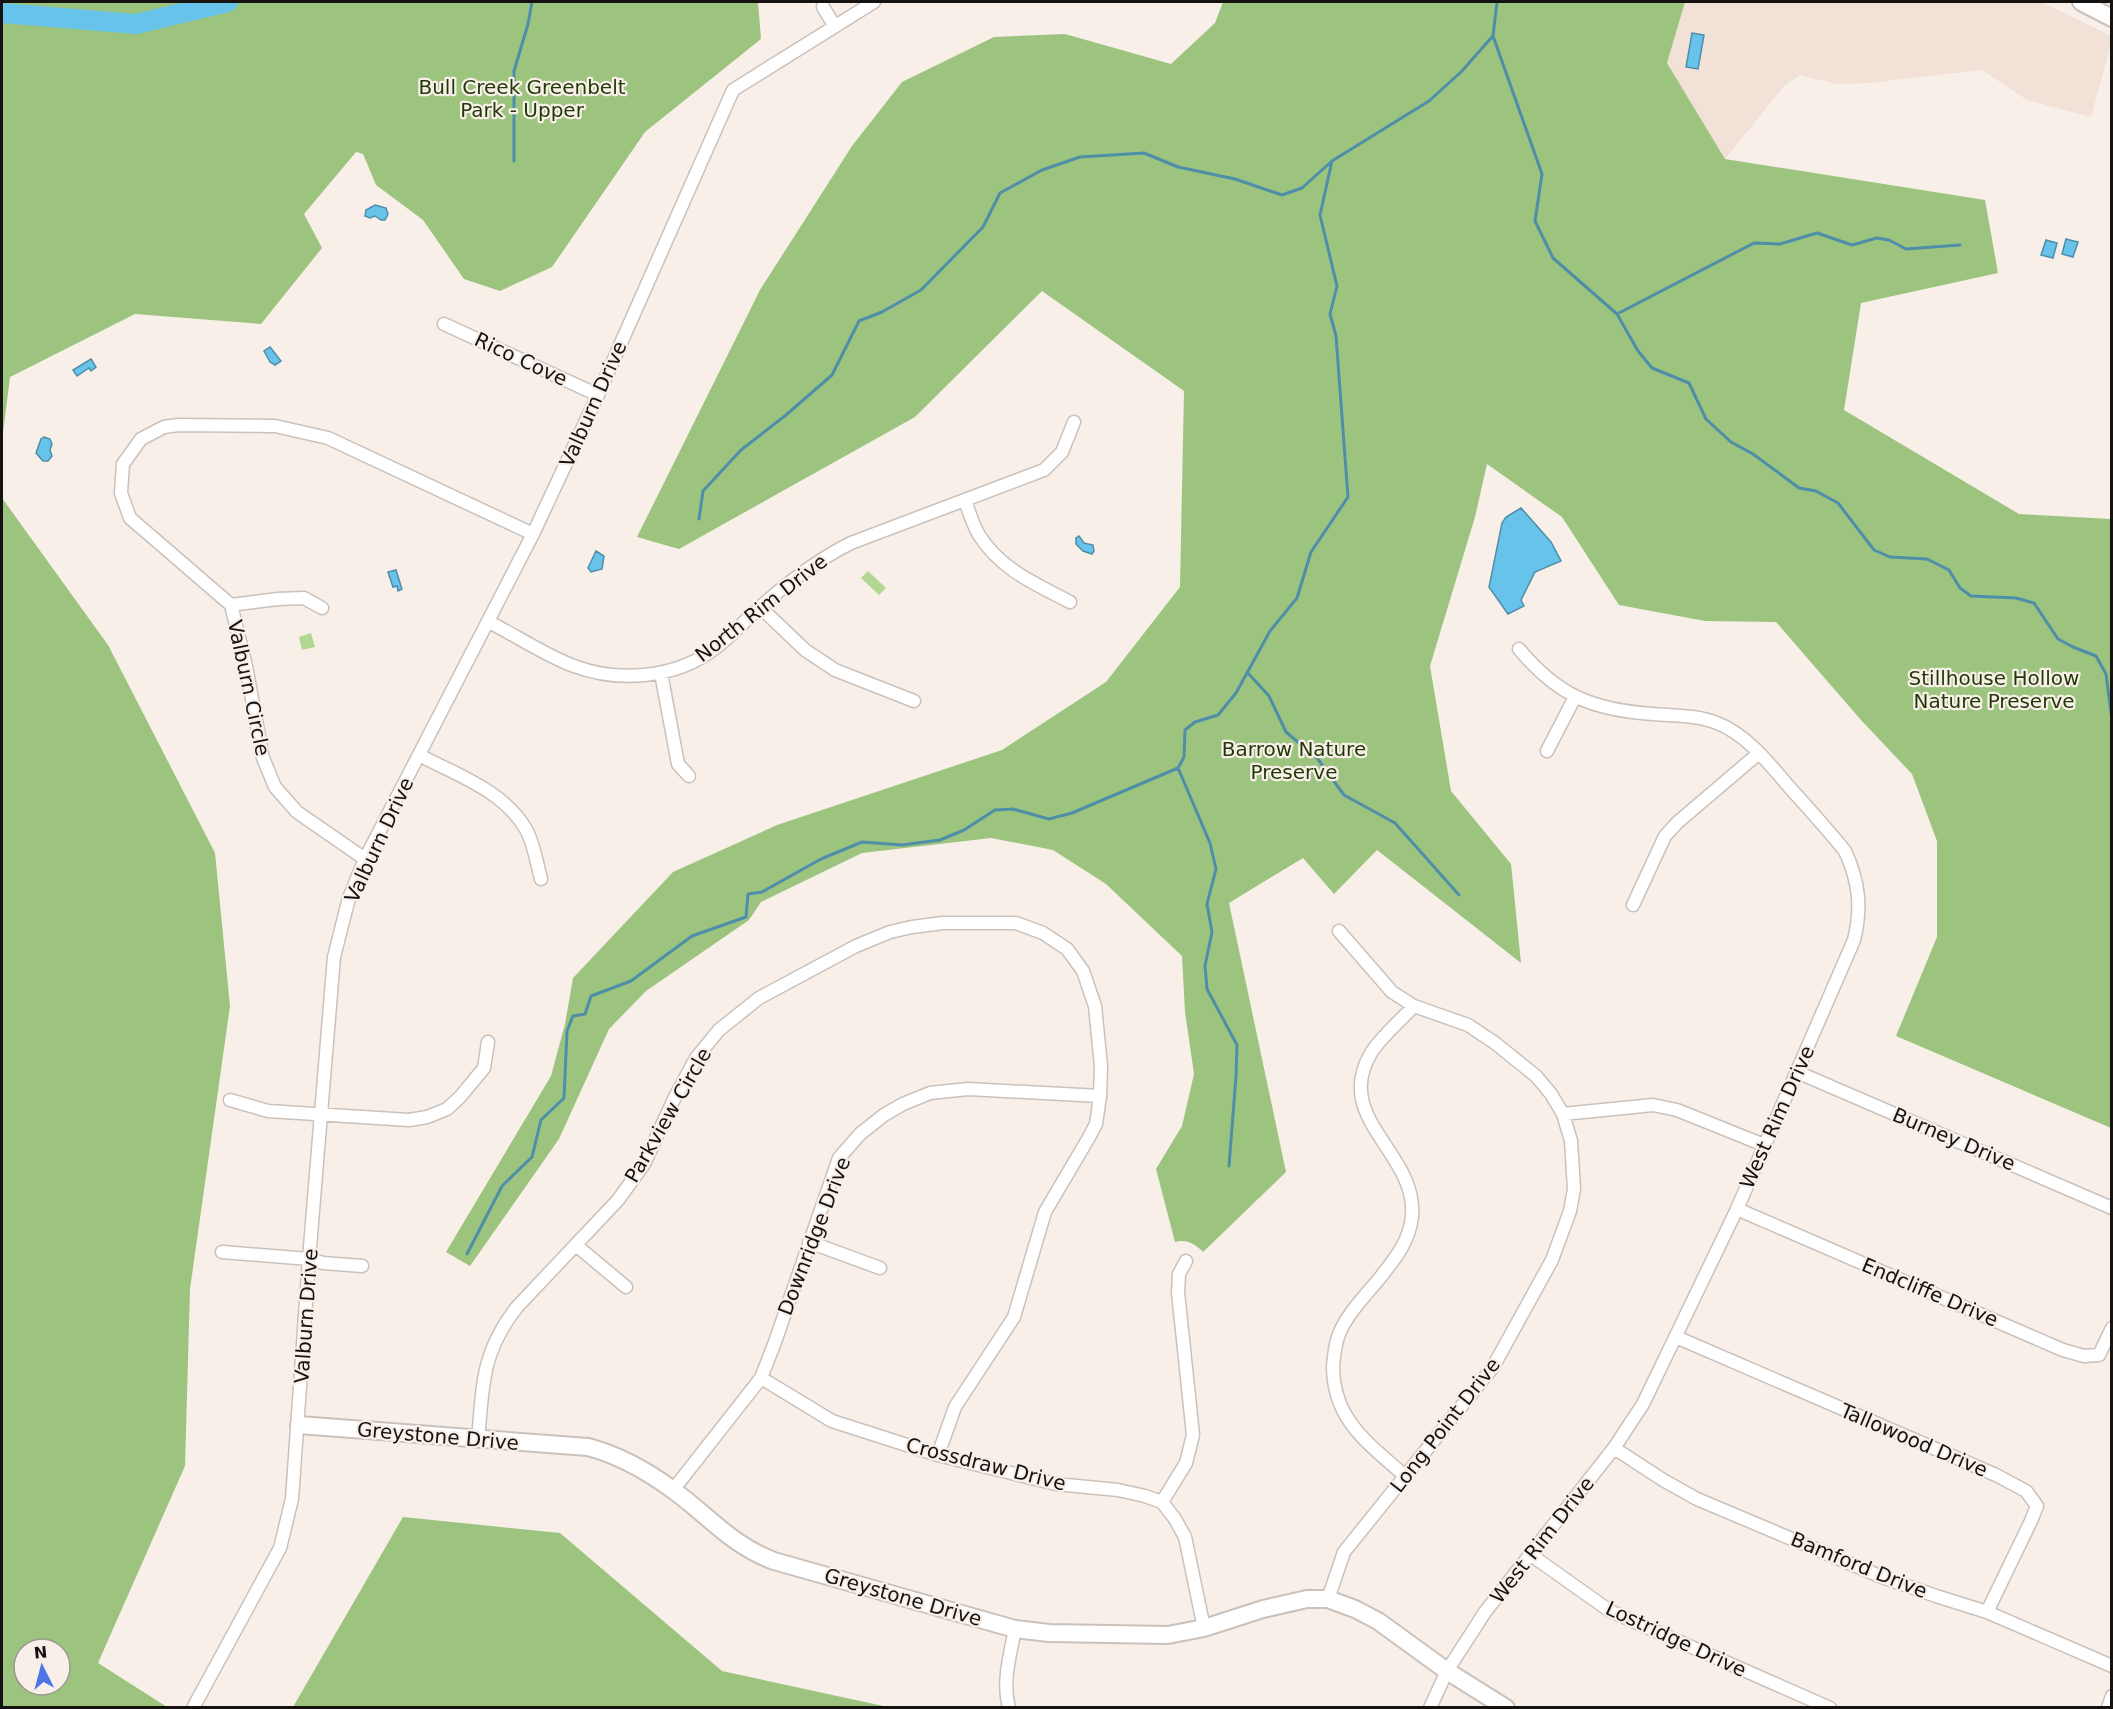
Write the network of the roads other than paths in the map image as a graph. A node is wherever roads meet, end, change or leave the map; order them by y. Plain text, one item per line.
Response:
1 (874, 2) edge
2 (2081, 2) edge
3 (823, 7) dead end
4 (2112, 18) edge
5 (834, 25) junction
6 (444, 324) dead end
7 (598, 395) junction
8 (1074, 422) dead end
9 (965, 500) junction
10 (533, 534) junction
11 (1070, 602) dead end
12 (231, 605) junction
13 (760, 607) junction
14 (322, 608) dead end
15 (489, 622) junction
16 (1519, 649) dead end
17 (660, 673) junction
18 (1575, 697) junction
19 (914, 701) dead end
20 (1547, 751) dead end
21 (1759, 753) junction
22 (419, 755) junction
23 (689, 776) dead end
24 (365, 860) junction
25 (541, 879) dead end
26 (1633, 905) dead end
27 (1339, 931) dead end
28 (1414, 1006) junction
29 (488, 1042) dead end
30 (1797, 1072) junction
31 (1100, 1096) junction
32 (230, 1100) dead end
33 (320, 1114) junction
34 (1563, 1114) junction
35 (1764, 1145) junction
36 (2112, 1208) edge
37 (1737, 1209) junction
38 (808, 1242) junction
39 (577, 1245) junction
40 (222, 1252) dead end
41 (309, 1259) junction
42 (1186, 1261) dead end
43 (362, 1266) dead end
44 (880, 1268) dead end
45 (626, 1287) dead end
46 (2112, 1328) edge
47 (1676, 1337) junction
48 (760, 1378) junction
49 (299, 1425) junction
50 (478, 1440) junction
51 (1614, 1448) junction
52 (938, 1455) junction
53 (1405, 1476) junction
54 (673, 1490) junction
55 (1162, 1502) junction
56 (1531, 1555) junction
57 (1328, 1599) junction
58 (1987, 1612) junction
59 (1204, 1628) junction
60 (1015, 1629) junction
61 (2112, 1666) edge
62 (1447, 1671) junction
63 (2112, 1696) edge
64 (193, 1707) edge
65 (1009, 1707) edge
66 (1430, 1707) edge
67 (1506, 1707) edge
68 (1830, 1707) edge
69 (2108, 1707) edge

1 - 5 street
2 - 4 street
3 - 5 street
5 - 7 street, Valburn Drive
6 - 7 street, Rico Cove
7 - 10 street, Valburn Drive
8 - 9 street, North Rim Drive
9 - 11 street
9 - 13 street, North Rim Drive
10 - 12 street, Valburn Circle
10 - 15 street, Valburn Drive
12 - 14 street
12 - 24 street, Valburn Circle
13 - 17 street, North Rim Drive
13 - 19 street
15 - 17 street, North Rim Drive
15 - 22 street, Valburn Drive
16 - 18 street, West Rim Drive
17 - 23 street
18 - 20 street
18 - 21 street, West Rim Drive
21 - 26 street
21 - 30 street, West Rim Drive
22 - 24 street, Valburn Drive
22 - 25 street
24 - 33 street, Valburn Drive
27 - 28 street, Long Point Drive
28 - 34 street, Long Point Drive
28 - 53 street
29 - 33 street
30 - 35 street, West Rim Drive
30 - 36 street, Burney Drive
31 - 38 street, Downridge Drive
31 - 39 street, Parkview Circle
31 - 52 street, Parkview Circle
32 - 33 street
33 - 41 street, Valburn Drive
34 - 35 street
34 - 53 street, Long Point Drive
35 - 37 street, West Rim Drive
37 - 46 street, Endcliffe Drive
37 - 47 street, West Rim Drive
38 - 44 street
38 - 48 street, Downridge Drive
39 - 45 street
39 - 50 street, Parkview Circle
40 - 41 street
41 - 43 street
41 - 49 street, Valburn Drive
42 - 55 street
47 - 51 street, West Rim Drive
47 - 58 street, Tallowood Drive
48 - 52 street, Crossdraw Drive
48 - 54 street, Downridge Drive
49 - 50 street, Greystone Drive
49 - 64 street, Valburn Drive
50 - 54 street, Greystone Drive
51 - 56 street, West Rim Drive
51 - 58 street, Bamford Drive
52 - 55 street, Crossdraw Drive
53 - 57 street, Long Point Drive
54 - 60 street, Greystone Drive
55 - 59 street
56 - 62 street, West Rim Drive
56 - 68 street, Lostridge Drive
57 - 59 street, Greystone Drive
57 - 62 street, Greystone Drive
58 - 61 street, Bamford Drive
59 - 60 street, Greystone Drive
60 - 65 street
62 - 66 street, West Rim Drive
62 - 67 street, Greystone Drive
63 - 69 street

